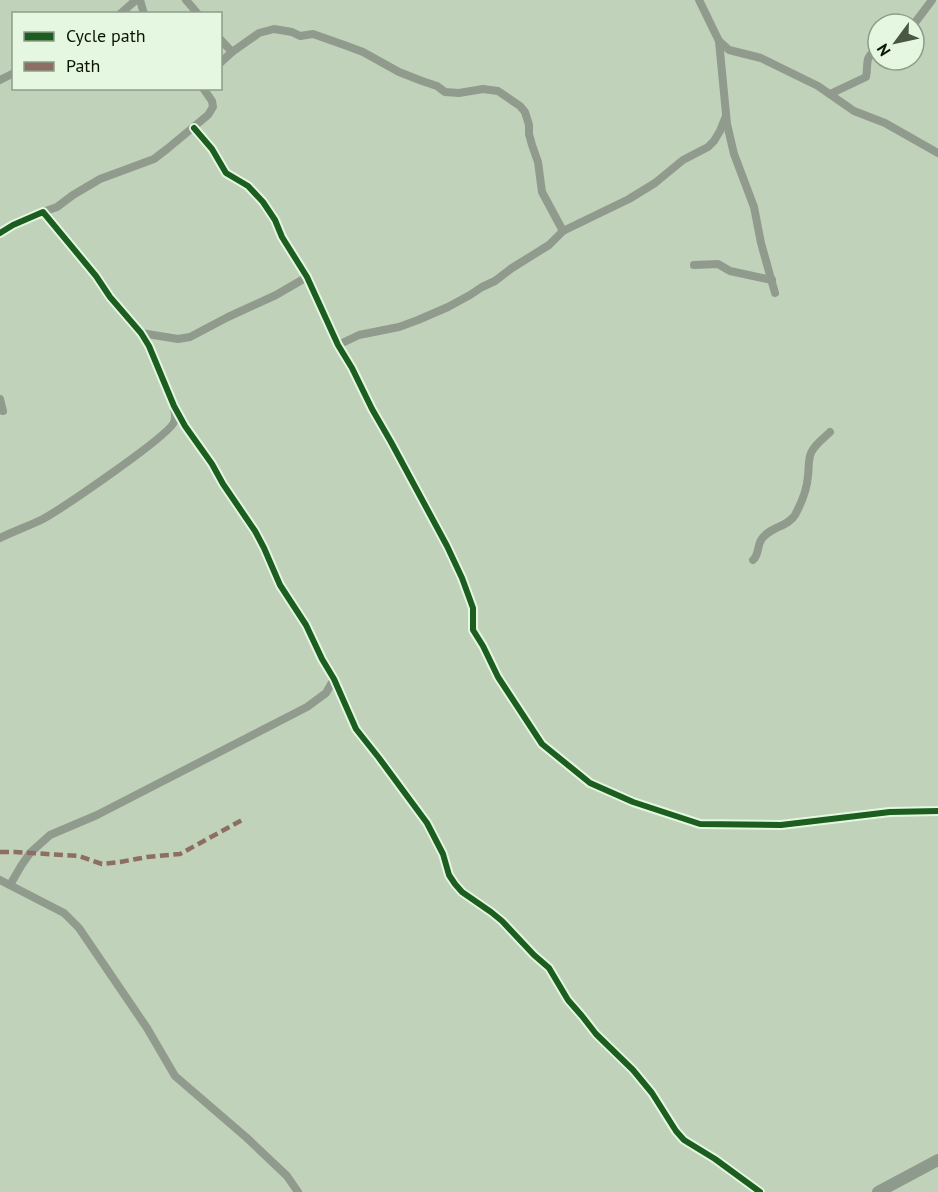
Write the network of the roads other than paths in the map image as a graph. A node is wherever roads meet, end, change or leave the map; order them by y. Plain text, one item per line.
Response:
1 (138, 0) edge
2 (186, 0) edge
3 (699, 0) edge
4 (123, 12) edge
5 (196, 12) edge
6 (222, 41) edge
7 (719, 41) junction
8 (232, 52) junction
9 (222, 61) edge
10 (866, 72) edge
11 (204, 90) edge
12 (830, 94) junction
13 (726, 116) junction
14 (194, 128) junction
15 (938, 153) edge
16 (43, 212) junction
17 (563, 231) junction
18 (0, 233) edge
19 (694, 265) dead end
20 (307, 277) junction
21 (772, 280) junction
22 (775, 293) dead end
23 (141, 333) junction
24 (338, 345) junction
25 (0, 399) edge
26 (174, 406) junction
27 (3, 411) dead end
28 (830, 432) dead end
29 (0, 538) edge
30 (753, 560) dead end
31 (334, 679) junction
32 (938, 811) edge
33 (0, 880) edge
34 (10, 885) junction
35 (938, 1160) edge
36 (298, 1192) edge
37 (760, 1192) edge
38 (878, 1192) edge

1 - 4 street
2 - 5 street
3 - 7 street
6 - 8 street
7 - 12 street
7 - 13 street
8 - 9 street
8 - 17 street
10 - 12 street
11 - 14 street
12 - 15 street
13 - 17 street
13 - 21 street
14 - 16 street
14 - 20 street
16 - 18 street
16 - 23 street
17 - 24 street
19 - 21 street
20 - 23 street
20 - 24 street
21 - 22 street
23 - 26 street
24 - 32 street
25 - 27 street
26 - 29 street
26 - 31 street
28 - 30 street
31 - 34 street
31 - 37 street
33 - 34 street
34 - 36 street
35 - 38 street

